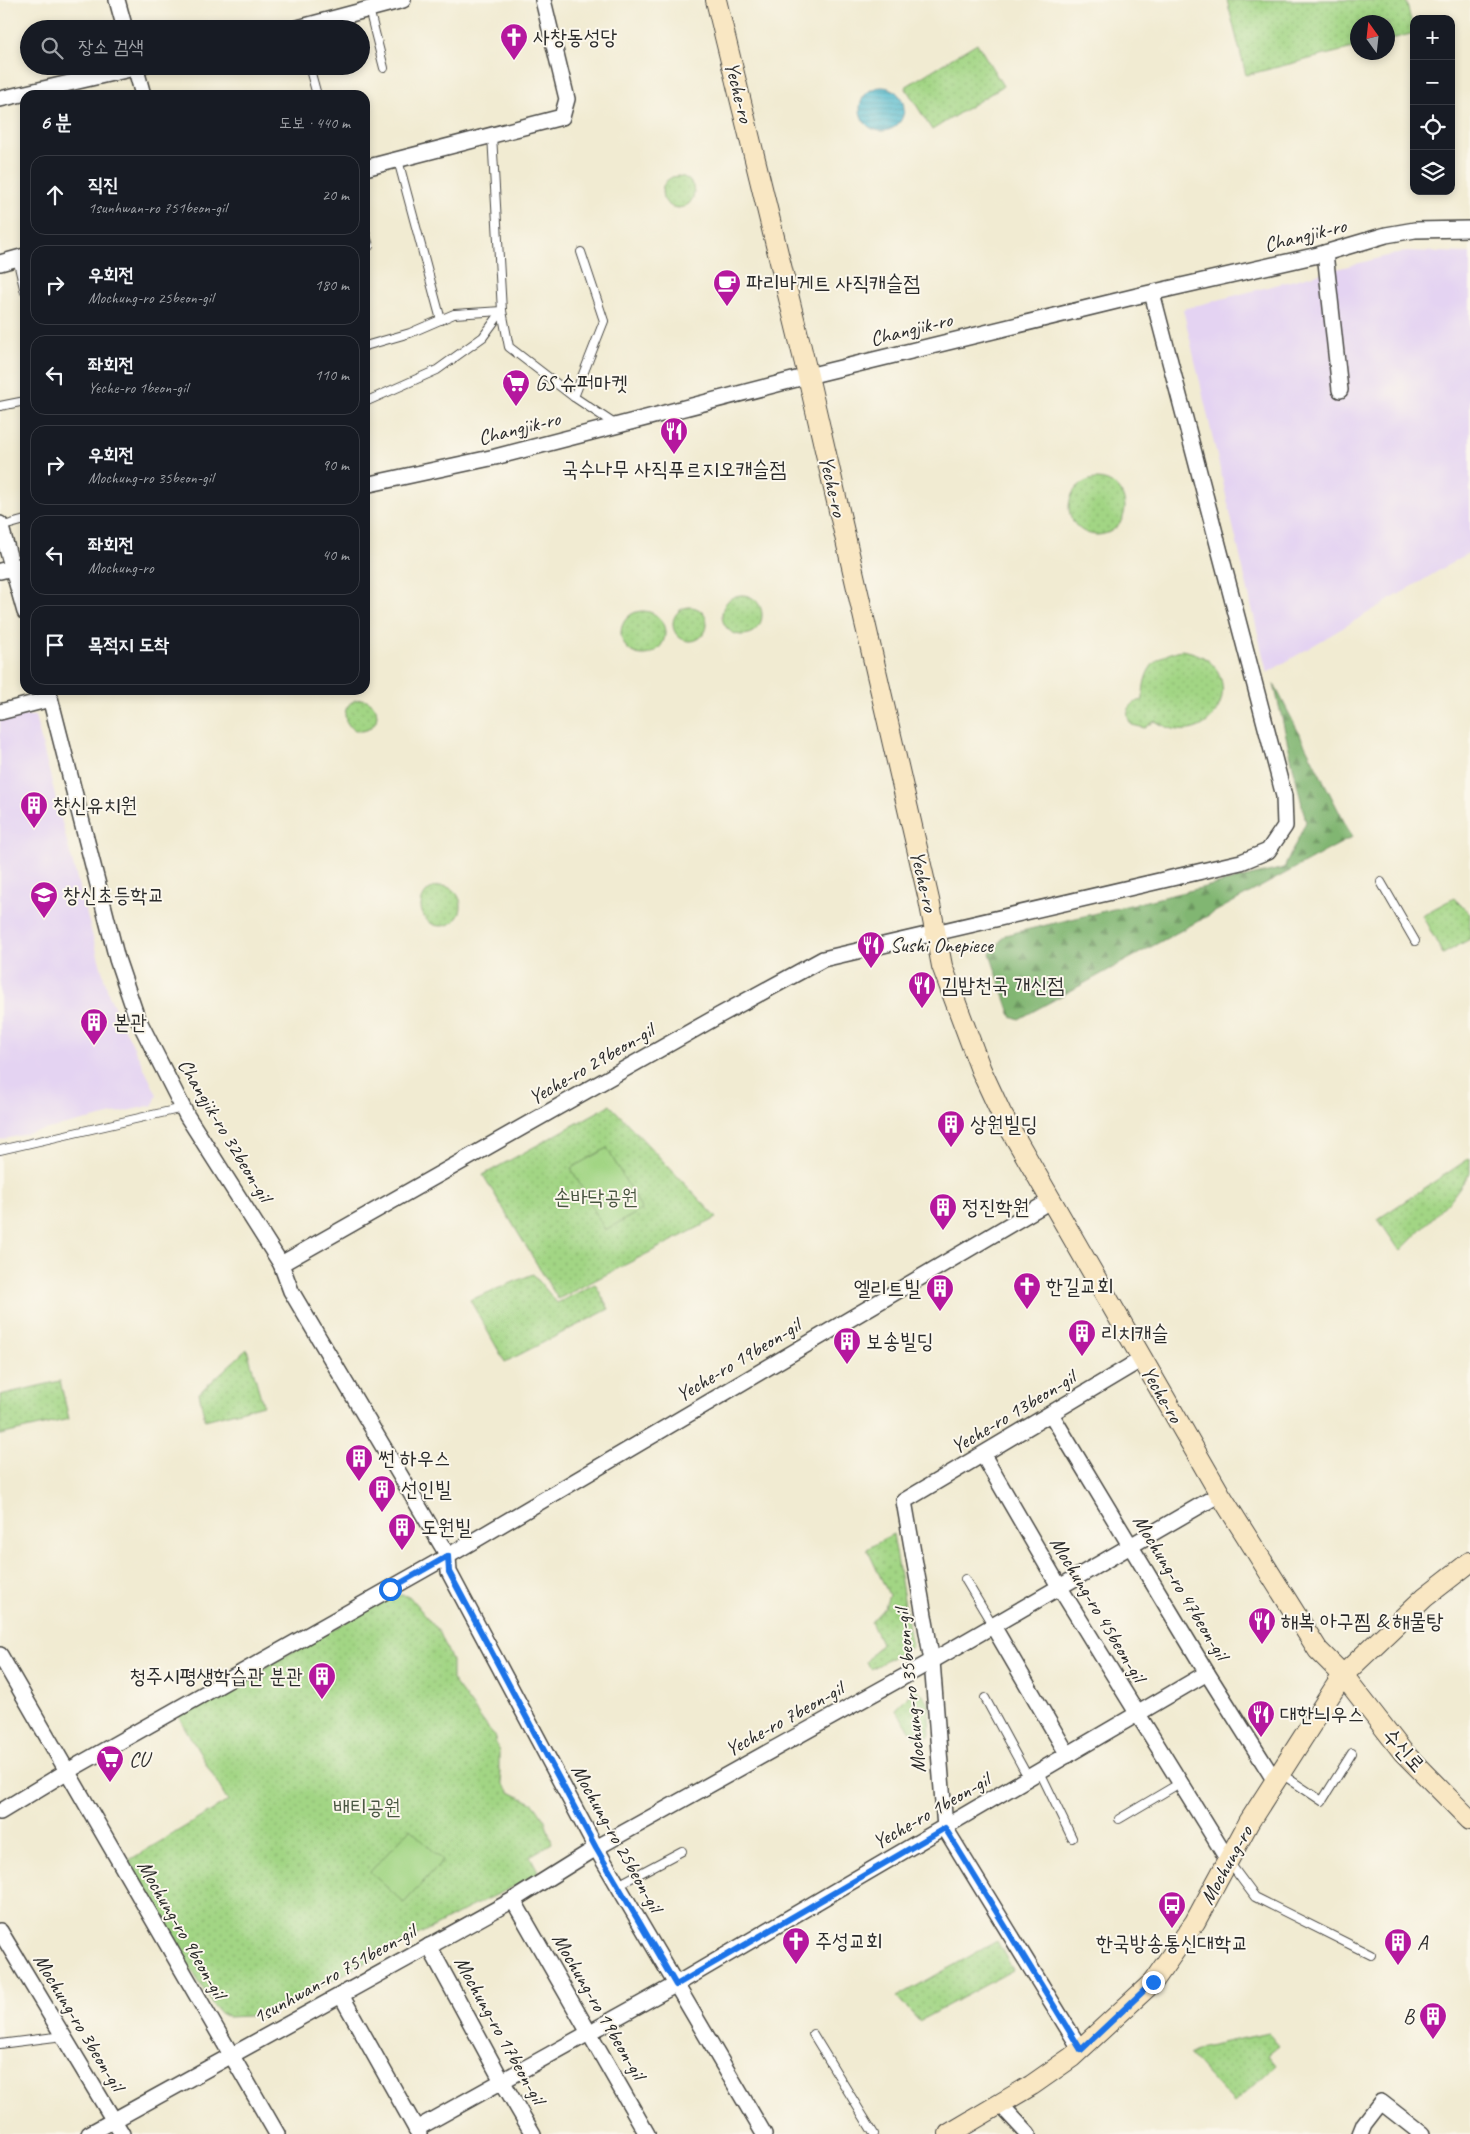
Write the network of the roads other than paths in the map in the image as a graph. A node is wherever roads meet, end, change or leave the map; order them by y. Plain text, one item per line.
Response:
1 (117, 0) edge
2 (403, 0) edge
3 (543, 0) edge
4 (716, 0) edge
5 (370, 9) junction
6 (123, 20) edge
7 (328, 20) edge
8 (384, 68) dead end
9 (105, 75) edge
10 (139, 75) edge
11 (311, 75) edge
12 (43, 90) edge
13 (142, 90) edge
14 (316, 90) edge
15 (20, 95) edge
16 (0, 99) edge
17 (492, 135) junction
18 (398, 160) junction
19 (370, 167) edge
20 (1470, 229) edge
21 (581, 252) dead end
22 (1325, 253) junction
23 (20, 257) edge
24 (0, 263) edge
25 (1152, 293) junction
26 (502, 311) junction
27 (441, 320) junction
28 (370, 345) edge
29 (808, 376) junction
30 (1340, 390) dead end
31 (574, 397) junction
32 (370, 400) edge
33 (20, 402) edge
34 (0, 406) edge
35 (617, 425) junction
36 (370, 484) edge
37 (20, 521) edge
38 (0, 526) edge
39 (12, 568) edge
40 (20, 595) edge
41 (49, 695) edge
42 (0, 712) edge
43 (1381, 882) dead end
44 (935, 932) junction
45 (1415, 941) dead end
46 (183, 1108) junction
47 (0, 1150) edge
48 (1050, 1200) junction
49 (281, 1264) junction
50 (1142, 1359) junction
51 (1051, 1414) junction
52 (983, 1455) junction
53 (1220, 1494) junction
54 (904, 1501) joint
55 (1131, 1546) junction
56 (448, 1556) junction
57 (1470, 1562) edge
58 (965, 1579) dead end
59 (1060, 1588) junction
60 (993, 1626) junction
61 (0, 1655) edge
62 (932, 1661) junction
63 (1207, 1673) junction
64 (1343, 1675) junction
65 (984, 1698) dead end
66 (1137, 1714) junction
67 (1352, 1753) dead end
68 (1068, 1755) junction
69 (66, 1772) junction
70 (1034, 1775) junction
71 (1278, 1777) junction
72 (1180, 1783) junction
73 (0, 1812) edge
74 (1119, 1818) dead end
75 (1470, 1820) edge
76 (945, 1828) junction
77 (1072, 1838) dead end
78 (596, 1848) junction
79 (682, 1851) dead end
80 (1228, 1860) junction
81 (618, 1885) junction
82 (513, 1900) junction
83 (0, 1931) edge
84 (429, 1946) junction
85 (1371, 1955) dead end
86 (676, 1985) junction
87 (341, 1995) junction
88 (590, 2032) junction
89 (814, 2034) dead end
90 (63, 2036) junction
91 (0, 2044) edge
92 (1081, 2050) junction
93 (232, 2055) junction
94 (502, 2081) junction
95 (1000, 2104) junction
96 (112, 2120) junction
97 (418, 2131) edge
98 (89, 2134) edge
99 (122, 2134) edge
100 (277, 2134) edge
101 (533, 2134) edge
102 (647, 2134) edge
103 (764, 2134) edge
104 (874, 2134) edge
105 (949, 2134) edge
106 (1028, 2134) edge
107 (1360, 2134) edge
108 (1422, 2134) edge

1 - 6 street
2 - 5 street
3 - 17 street
4 - 29 street, Yeche-ro
5 - 7 street
5 - 8 lane
9 - 12 street
10 - 13 street
11 - 14 lane
15 - 16 street
17 - 18 street
17 - 26 lane
18 - 19 street
18 - 27 lane
20 - 22 street, Changjik-ro
21 - 31 lane
22 - 25 street, Changjik-ro
22 - 30 street
23 - 24 street
25 - 29 street, Changjik-ro
25 - 44 street, Yeche-ro 29beon-gil
26 - 27 lane
26 - 31 lane
26 - 32 lane
27 - 28 lane
29 - 35 street, Changjik-ro
29 - 44 street, Yeche-ro
31 - 35 lane
33 - 34 lane
35 - 36 street, Changjik-ro
37 - 38 lane
38 - 39 street
39 - 40 street
41 - 42 street
41 - 46 street, Changjik-ro 32beon-gil
43 - 45 lane
44 - 48 street, Yeche-ro
44 - 49 street, Yeche-ro 29beon-gil
46 - 47 lane
46 - 49 street, Changjik-ro 32beon-gil
48 - 50 street, Yeche-ro
48 - 56 street, Yeche-ro 19beon-gil
49 - 56 street, Changjik-ro 32beon-gil
50 - 51 street, Yeche-ro 13beon-gil
50 - 53 street, Yeche-ro
51 - 52 street, Yeche-ro 13beon-gil
51 - 55 street, Mochung-ro 47beon-gil
52 - 54 street, Yeche-ro 13beon-gil
52 - 59 street, Mochung-ro 45beon-gil
53 - 55 street, Yeche-ro 7beon-gil
53 - 64 street, Yeche-ro
54 - 62 street, Mochung-ro 35beon-gil
55 - 59 street, Yeche-ro 7beon-gil
55 - 63 street, Mochung-ro 47beon-gil
56 - 69 street
56 - 78 street, Mochung-ro 25beon-gil
57 - 64 street, Mochung-ro
58 - 60 lane
59 - 60 street, Yeche-ro 7beon-gil
59 - 66 street, Mochung-ro 45beon-gil
60 - 62 street, Yeche-ro 7beon-gil
60 - 68 street
61 - 69 street, Mochung-ro 9beon-gil
62 - 76 street, Mochung-ro 35beon-gil
62 - 78 street, Yeche-ro 7beon-gil
63 - 66 street, Yeche-ro 1beon-gil
63 - 71 street, Mochung-ro 47beon-gil
64 - 71 street, Mochung-ro
64 - 75 street, 수신로
65 - 70 lane
66 - 68 street, Yeche-ro 1beon-gil
66 - 72 street, Mochung-ro 45beon-gil
67 - 71 lane
68 - 70 street, Yeche-ro 1beon-gil
69 - 73 street
69 - 93 street, Mochung-ro 9beon-gil
70 - 76 street, Yeche-ro 1beon-gil
70 - 77 lane
71 - 80 street, Mochung-ro
72 - 74 lane
72 - 80 street, Mochung-ro 45beon-gil
76 - 86 street, Yeche-ro 1beon-gil
76 - 92 street, Mochung-ro 35beon-gil
78 - 81 street, Mochung-ro 25beon-gil
78 - 82 street, 1sunhwan-ro 751beon-gil
79 - 81 lane
80 - 85 lane
80 - 92 street, Mochung-ro
81 - 86 street, Mochung-ro 25beon-gil
82 - 84 street, 1sunhwan-ro 751beon-gil
82 - 88 street, Mochung-ro 19beon-gil
83 - 90 street, Mochung-ro 3beon-gil
84 - 87 street, 1sunhwan-ro 751beon-gil
84 - 94 street, Mochung-ro 17beon-gil
86 - 88 street, Yeche-ro 1beon-gil
86 - 103 street, Mochung-ro 25beon-gil
87 - 93 street, 1sunhwan-ro 751beon-gil
87 - 97 street
88 - 94 street, Yeche-ro 1beon-gil
88 - 102 street, Mochung-ro 19beon-gil
89 - 104 lane
90 - 91 lane
90 - 96 street, Mochung-ro 3beon-gil
92 - 95 street, Mochung-ro
93 - 96 street, 1sunhwan-ro 751beon-gil
93 - 100 street, Mochung-ro 9beon-gil
94 - 97 street, Yeche-ro 1beon-gil
94 - 101 street, Mochung-ro 17beon-gil
95 - 105 street, Mochung-ro
95 - 106 street
96 - 98 street, 1sunhwan-ro 751beon-gil
96 - 99 street, Mochung-ro 3beon-gil
107 - 108 street

